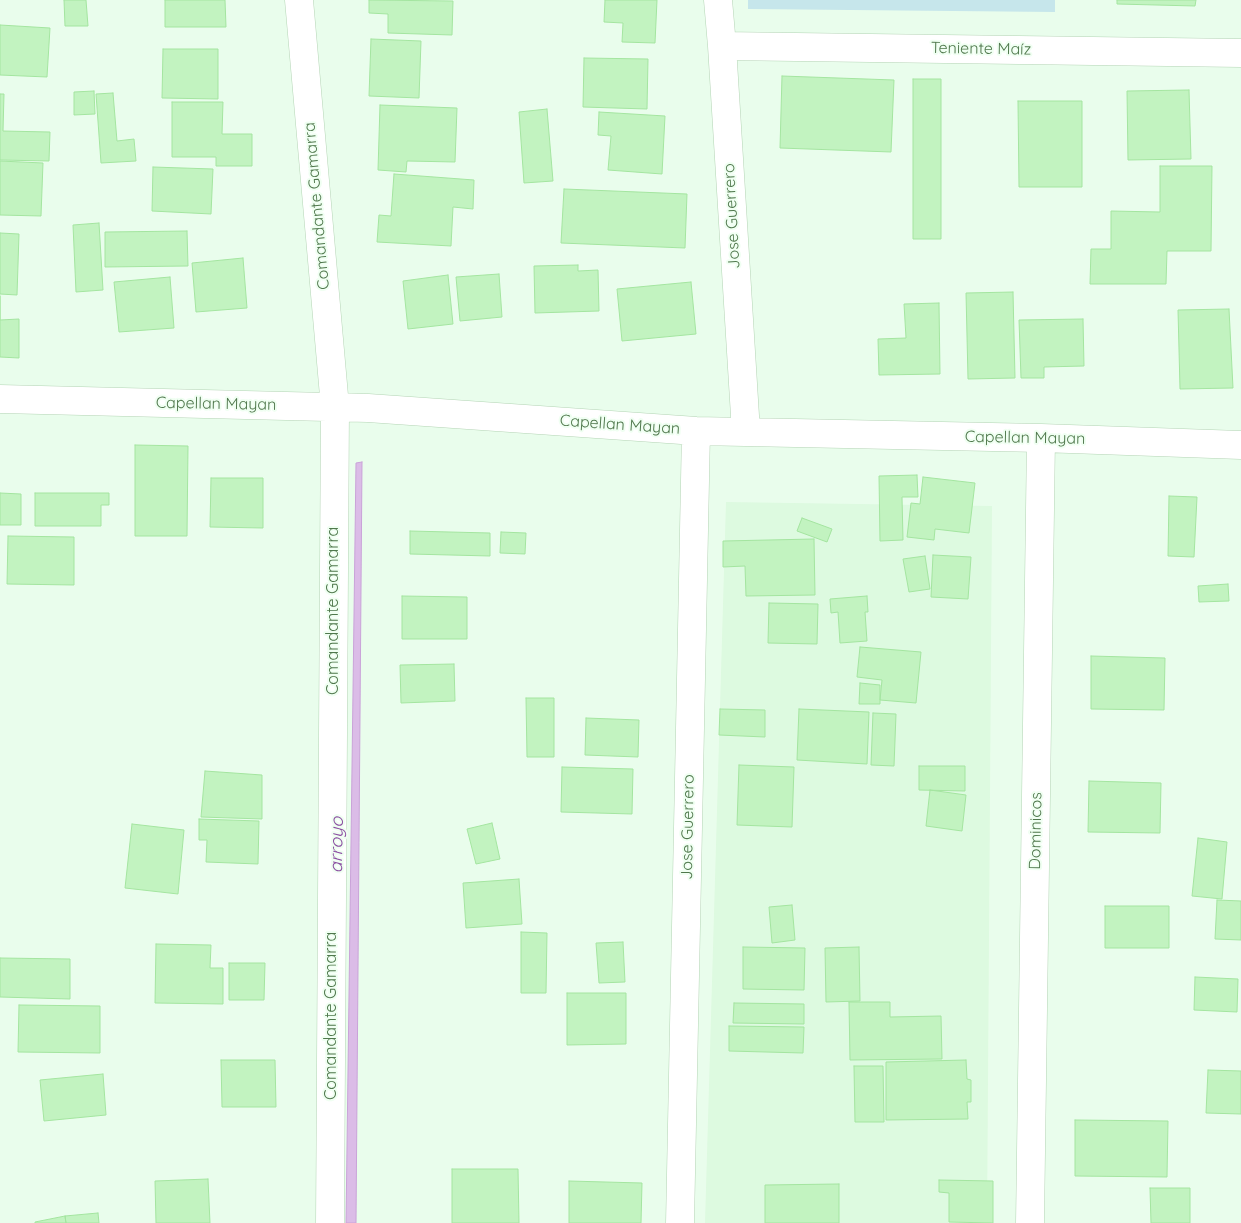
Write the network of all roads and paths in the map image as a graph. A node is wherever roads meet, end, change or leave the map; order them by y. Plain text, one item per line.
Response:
1 (299, 0) edge
2 (718, 0) edge
3 (722, 46) junction
4 (1241, 53) edge
5 (0, 399) edge
6 (335, 407) junction
7 (696, 431) junction
8 (746, 432) junction
9 (1041, 438) junction
10 (1241, 444) edge
11 (330, 1223) edge
12 (680, 1223) edge
13 (1030, 1223) edge

1 - 6 street, Comandante Gamarra
2 - 3 street, Jose Guerrero
3 - 4 street, Teniente Maíz
3 - 8 street, Jose Guerrero
5 - 6 street, Capellan Mayan
6 - 7 street, Capellan Mayan
6 - 11 street, Comandante Gamarra
7 - 8 street, Capellan Mayan
7 - 12 street, Jose Guerrero
8 - 9 street, Capellan Mayan
9 - 10 street, Capellan Mayan
9 - 13 street, Dominicos

